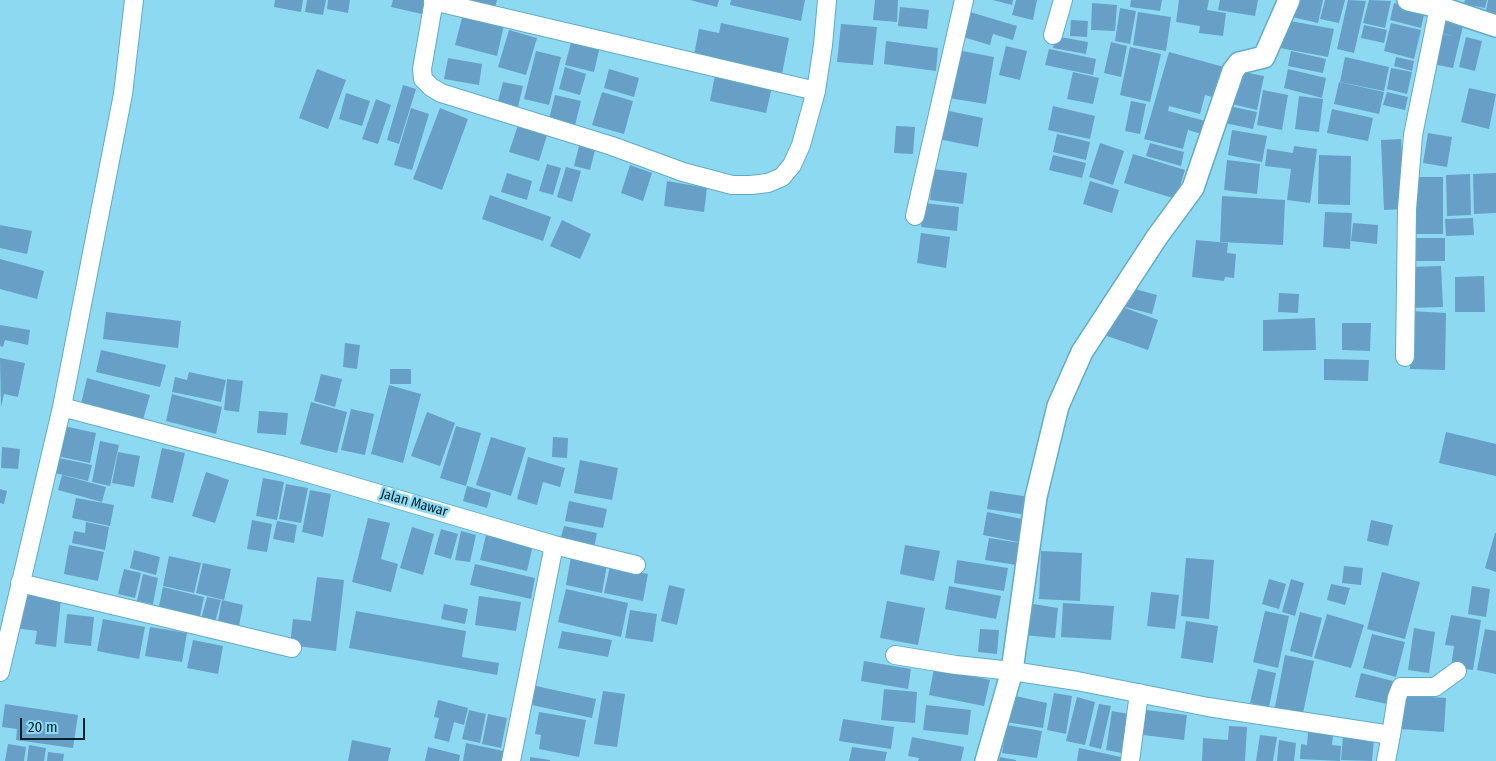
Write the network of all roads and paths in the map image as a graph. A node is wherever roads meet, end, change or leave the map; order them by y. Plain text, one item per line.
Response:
1 (134, 0) edge
2 (827, 0) edge
3 (964, 0) edge
4 (1063, 0) edge
5 (1289, 0) edge
6 (1408, 0) edge
7 (433, 1) edge
8 (1439, 7) junction
9 (1496, 26) edge
10 (1053, 34) dead end
11 (816, 91) junction
12 (915, 216) dead end
13 (1405, 356) dead end
14 (62, 407) junction
15 (554, 545) junction
16 (636, 565) dead end
17 (20, 583) junction
18 (292, 648) dead end
19 (895, 654) dead end
20 (1012, 671) junction
21 (1457, 671) dead end
22 (0, 672) edge
23 (1139, 693) junction
24 (1392, 735) junction
25 (511, 761) edge
26 (986, 761) edge
27 (1130, 761) edge
28 (1386, 761) edge

1 - 14 street
2 - 11 street
3 - 12 street
4 - 10 street
5 - 20 street
6 - 8 street
7 - 11 street
7 - 11 street
8 - 9 street
8 - 13 street
14 - 15 street, Jalan Mawar
14 - 17 street
15 - 16 street, Jalan Mawar
15 - 25 street
17 - 18 street
17 - 22 street
19 - 20 street
20 - 23 street
20 - 26 street
21 - 24 street
23 - 24 street
23 - 27 street
24 - 28 street

